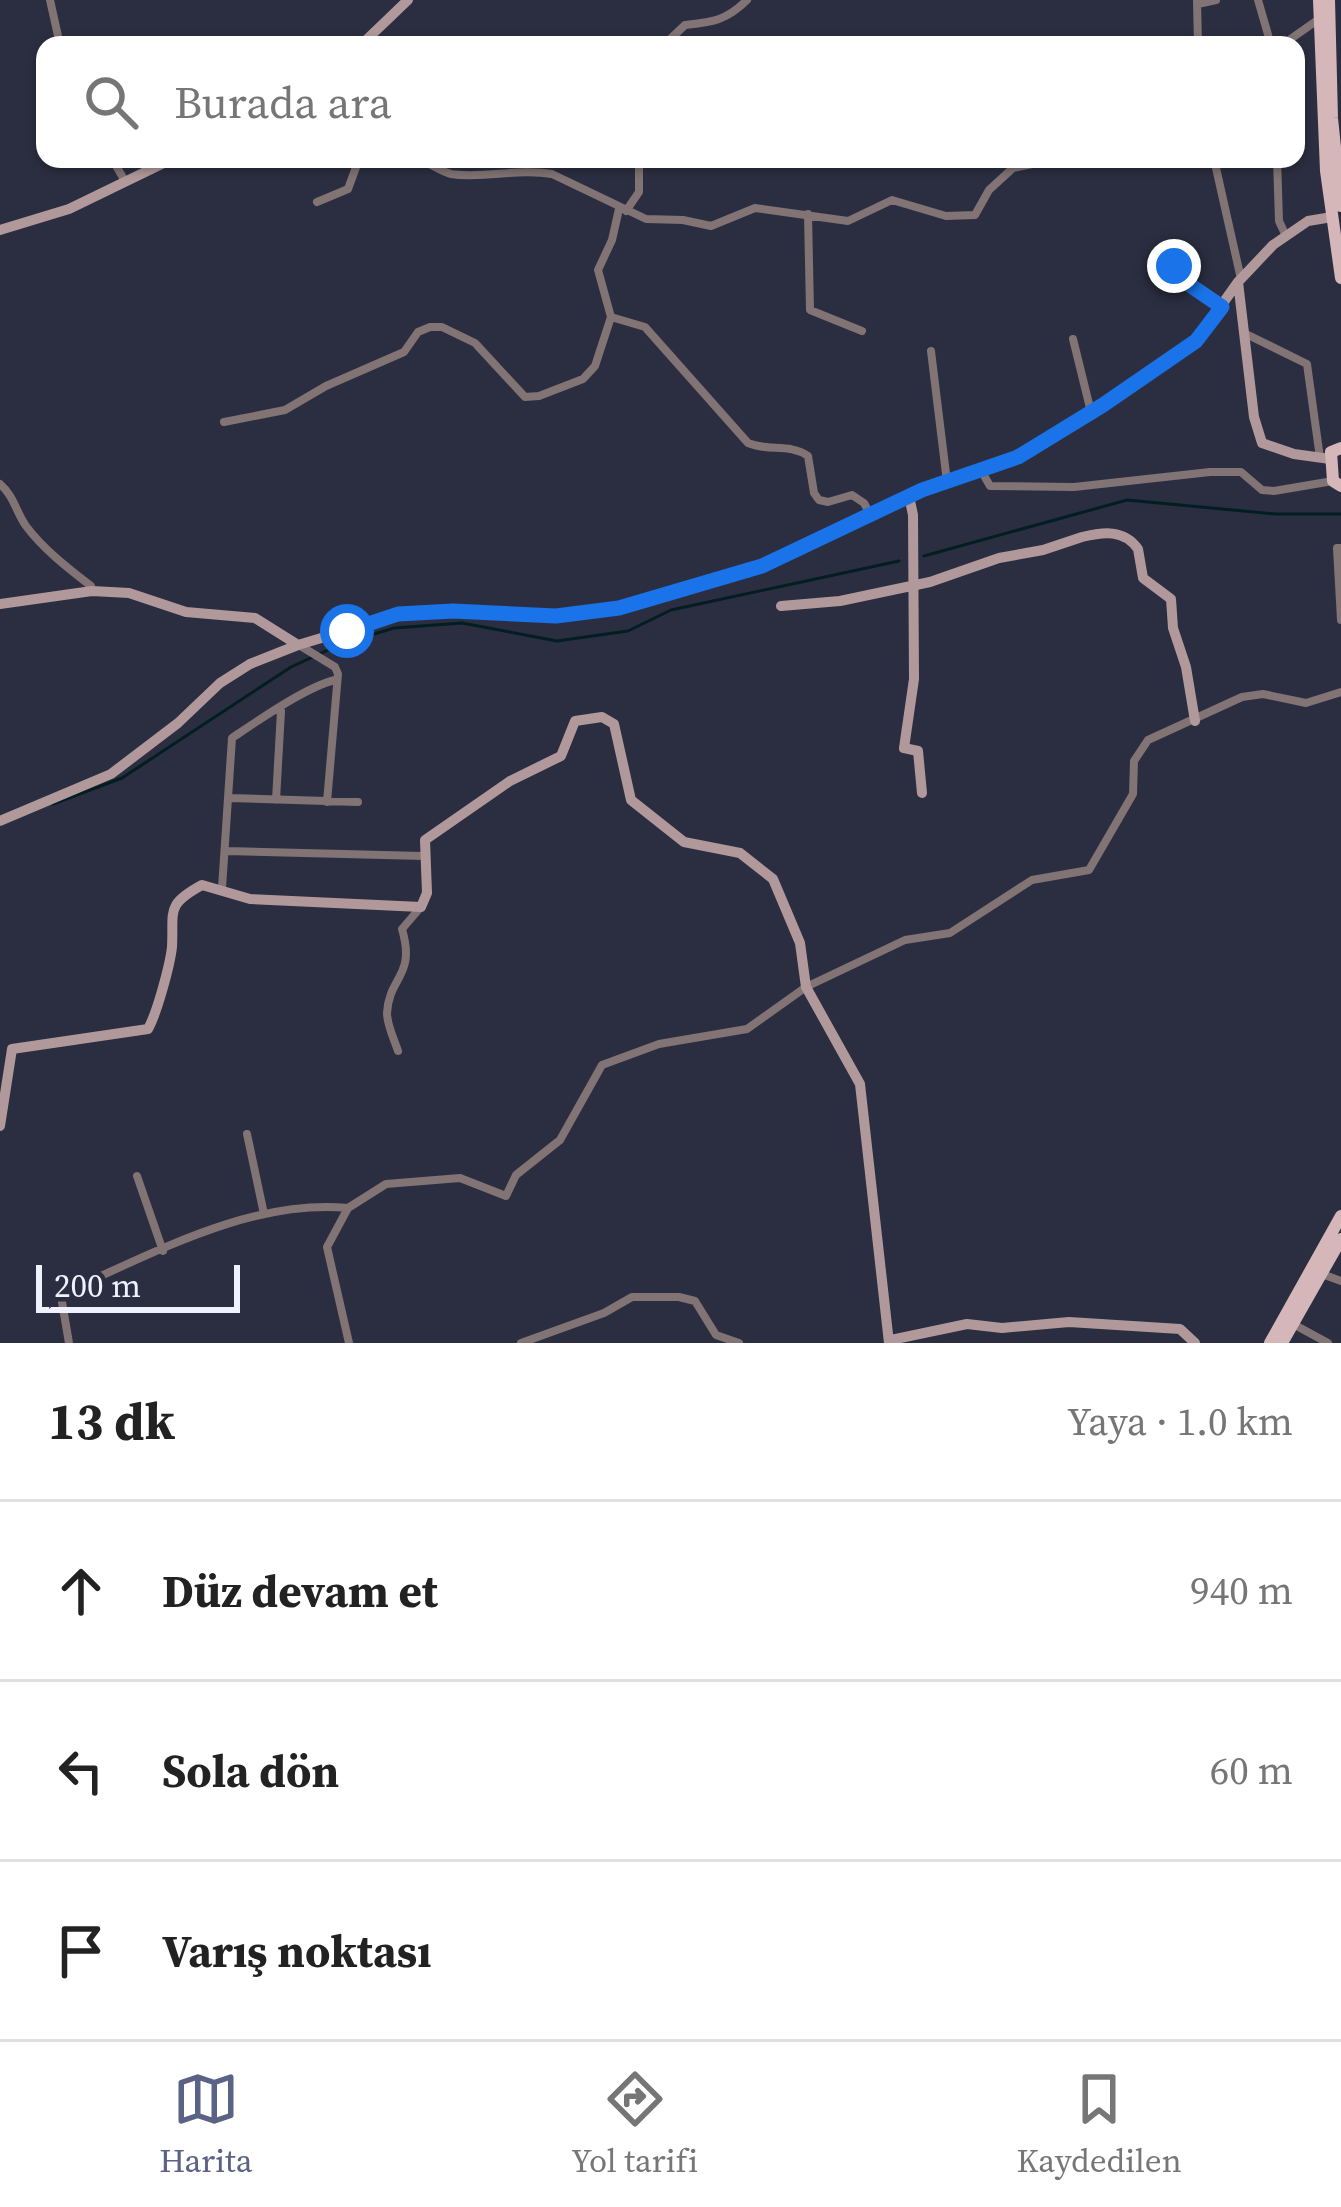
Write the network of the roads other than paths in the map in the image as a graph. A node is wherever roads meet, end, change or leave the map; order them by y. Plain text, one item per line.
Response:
1 (50, 0) edge
2 (747, 0) edge
3 (1216, 0) edge
4 (1258, 0) edge
5 (1319, 0) edge
6 (1329, 0) edge
7 (404, 1) edge
8 (1198, 2) edge
9 (1319, 19) junction
10 (58, 36) edge
11 (370, 36) edge
12 (673, 36) edge
13 (1198, 36) edge
14 (1268, 36) edge
15 (1295, 36) edge
16 (117, 168) edge
17 (153, 168) edge
18 (356, 168) edge
19 (442, 168) edge
20 (639, 168) edge
21 (1013, 168) edge
22 (1216, 168) edge
23 (1277, 168) edge
24 (1338, 175) edge
25 (125, 181) junction
26 (317, 202) dead end
27 (622, 210) junction
28 (1337, 212) edge
29 (808, 214) junction
30 (0, 230) edge
31 (1286, 236) junction
32 (1174, 266) dead end
33 (1341, 278) edge
34 (1240, 280) junction
35 (1222, 307) junction
36 (611, 316) junction
37 (862, 331) dead end
38 (1244, 333) junction
39 (1073, 339) dead end
40 (931, 351) dead end
41 (1091, 412) junction
42 (224, 422) dead end
43 (1330, 455) edge
44 (982, 472) junction
45 (947, 482) junction
46 (0, 484) edge
47 (1337, 484) edge
48 (909, 496) junction
49 (870, 515) junction
50 (1341, 548) edge
51 (914, 584) junction
52 (92, 591) junction
53 (0, 604) edge
54 (781, 606) dead end
55 (1341, 620) edge
56 (298, 645) junction
57 (335, 680) junction
58 (1341, 692) edge
59 (281, 710) junction
60 (1195, 722) junction
61 (922, 793) dead end
62 (229, 798) junction
63 (276, 800) junction
64 (327, 802) junction
65 (358, 802) dead end
66 (0, 820) edge
67 (226, 851) junction
68 (423, 856) junction
69 (222, 888) junction
70 (421, 907) junction
71 (806, 987) junction
72 (398, 1051) dead end
73 (0, 1126) edge
74 (248, 1134) dead end
75 (137, 1176) dead end
76 (348, 1208) junction
77 (264, 1214) junction
78 (1341, 1216) edge
79 (1341, 1239) edge
80 (163, 1250) junction
81 (1321, 1274) junction
82 (1340, 1280) edge
83 (1293, 1324) junction
84 (345, 1342) edge
85 (890, 1342) edge
86 (69, 1343) edge
87 (521, 1343) edge
88 (739, 1343) edge
89 (1195, 1343) edge
90 (1270, 1343) edge
91 (1282, 1343) edge
92 (1328, 1343) edge

1 - 10 street
2 - 12 street
3 - 8 street
4 - 14 street
5 - 9 main road
6 - 24 main road
7 - 11 street
8 - 13 street
9 - 15 street
9 - 28 main road
16 - 25 street
17 - 25 street
18 - 26 street
19 - 27 street
20 - 27 street
21 - 29 street
22 - 34 street
23 - 31 street
24 - 28 main road
25 - 30 street
27 - 29 street
27 - 36 street
28 - 31 street
28 - 33 main road
29 - 37 street
31 - 34 street
32 - 35 street
34 - 35 street
34 - 38 street
35 - 41 street
36 - 42 street
36 - 49 street
38 - 43 street
38 - 43 street
39 - 41 street
40 - 45 street
41 - 44 street
43 - 47 main road
44 - 45 street
44 - 47 street
45 - 48 street
46 - 52 street
48 - 49 street
48 - 51 street
49 - 56 street
50 - 55 street
51 - 54 street
51 - 60 street
51 - 61 street
52 - 53 street
52 - 56 street
56 - 57 street
56 - 66 street
57 - 59 street
57 - 64 street
58 - 60 street
59 - 62 street
59 - 63 street
60 - 71 street
62 - 63 street
62 - 67 street
63 - 64 street
64 - 65 street
67 - 68 street
67 - 69 street
68 - 70 street
68 - 71 street
69 - 70 street
69 - 73 street
70 - 72 street
71 - 76 street
71 - 85 street
74 - 77 street
75 - 80 street
76 - 77 street
76 - 84 street
77 - 80 street
78 - 90 main road
79 - 81 main road
80 - 86 street
81 - 82 street
81 - 83 main road
83 - 91 main road
83 - 92 street
85 - 89 street
87 - 88 street

